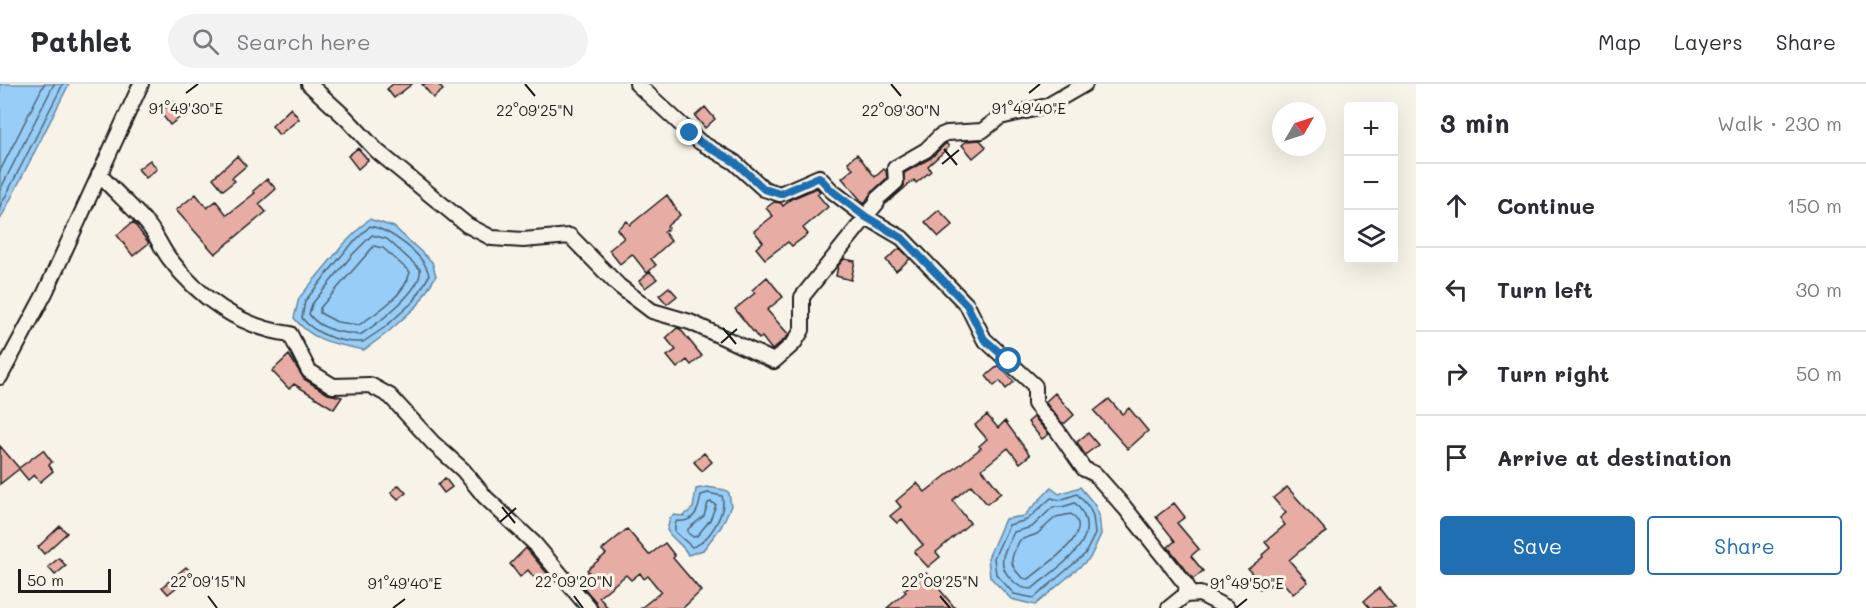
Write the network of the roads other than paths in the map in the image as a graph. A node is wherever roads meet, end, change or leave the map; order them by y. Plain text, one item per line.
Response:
1 (141, 84) edge
2 (309, 84) edge
3 (638, 84) edge
4 (1085, 84) edge
5 (99, 174) junction
6 (866, 217) junction
7 (0, 377) edge
8 (1185, 595) junction
9 (589, 608) edge
10 (1169, 608) edge
11 (1227, 608) edge

1 - 5 street
2 - 6 street
3 - 6 street
4 - 6 street
5 - 7 street
5 - 9 street
6 - 8 street
8 - 10 street
8 - 11 street

